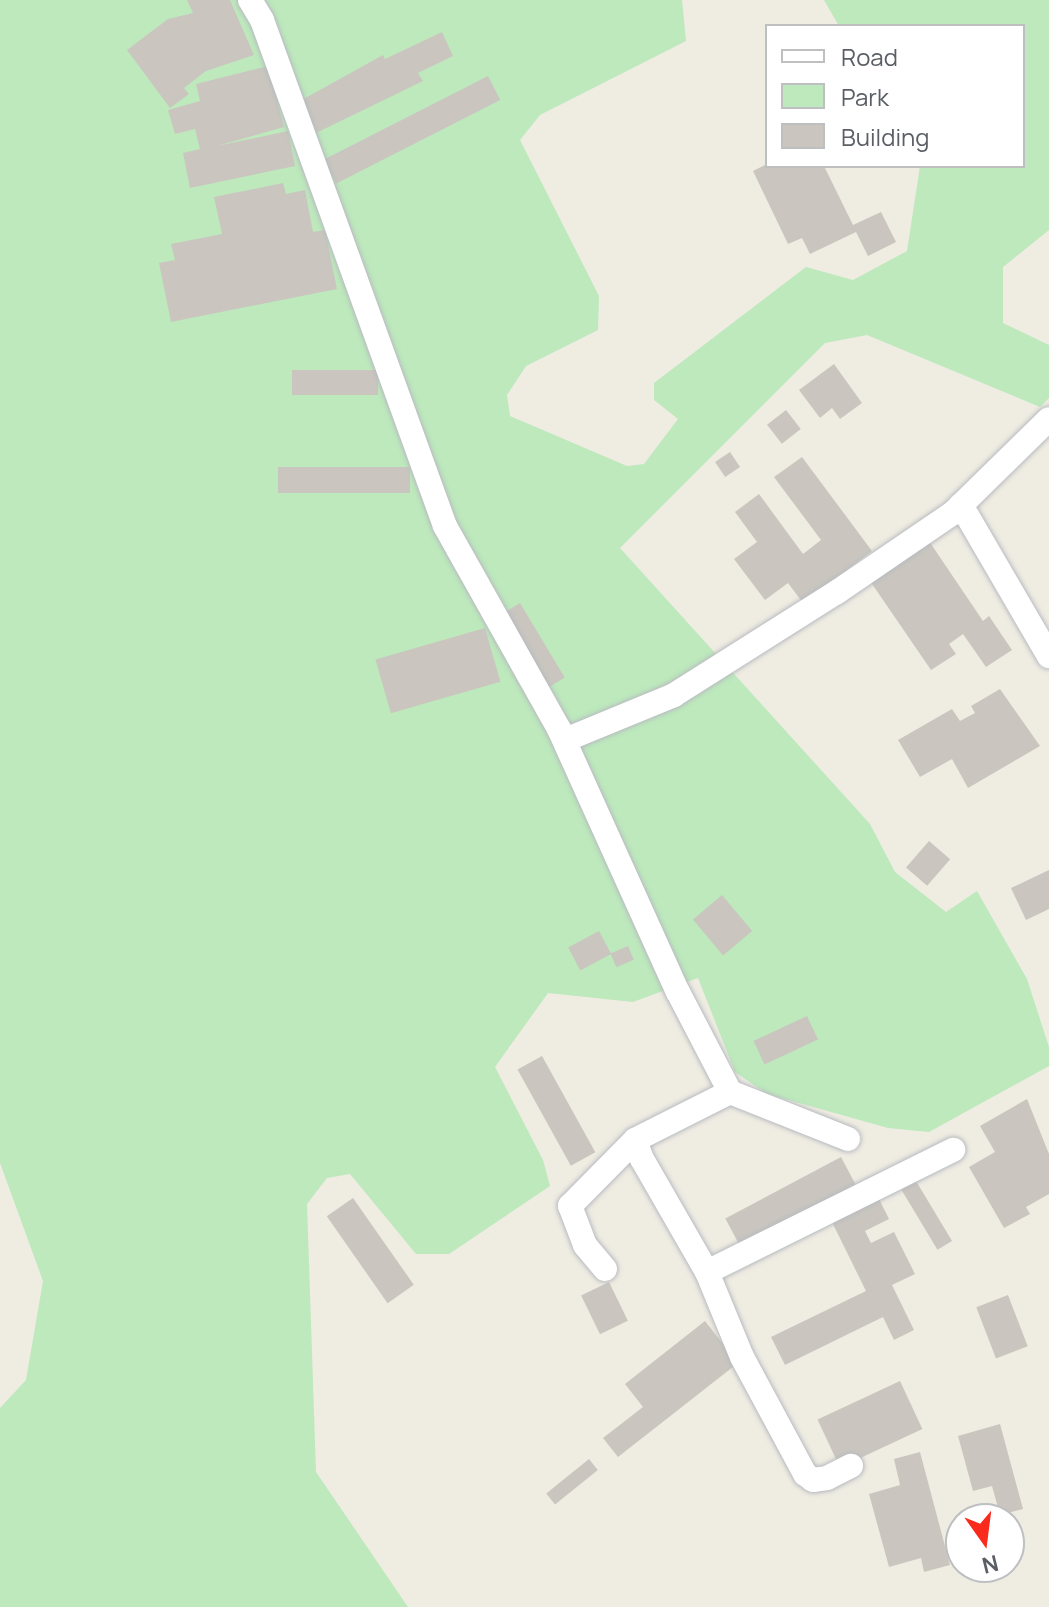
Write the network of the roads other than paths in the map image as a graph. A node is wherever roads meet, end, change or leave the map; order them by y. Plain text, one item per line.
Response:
1 (250, 0) edge
2 (1049, 419) edge
3 (961, 505) junction
4 (1049, 656) edge
5 (565, 740) junction
6 (730, 1092) junction
7 (848, 1139) dead end
8 (635, 1140) junction
9 (953, 1150) dead end
10 (605, 1269) dead end
11 (707, 1272) junction
12 (851, 1466) dead end

1 - 5 street
2 - 3 street
3 - 4 street
3 - 5 street
5 - 6 street
6 - 7 street
6 - 8 street
8 - 10 street
8 - 11 street
9 - 11 street
11 - 12 street

